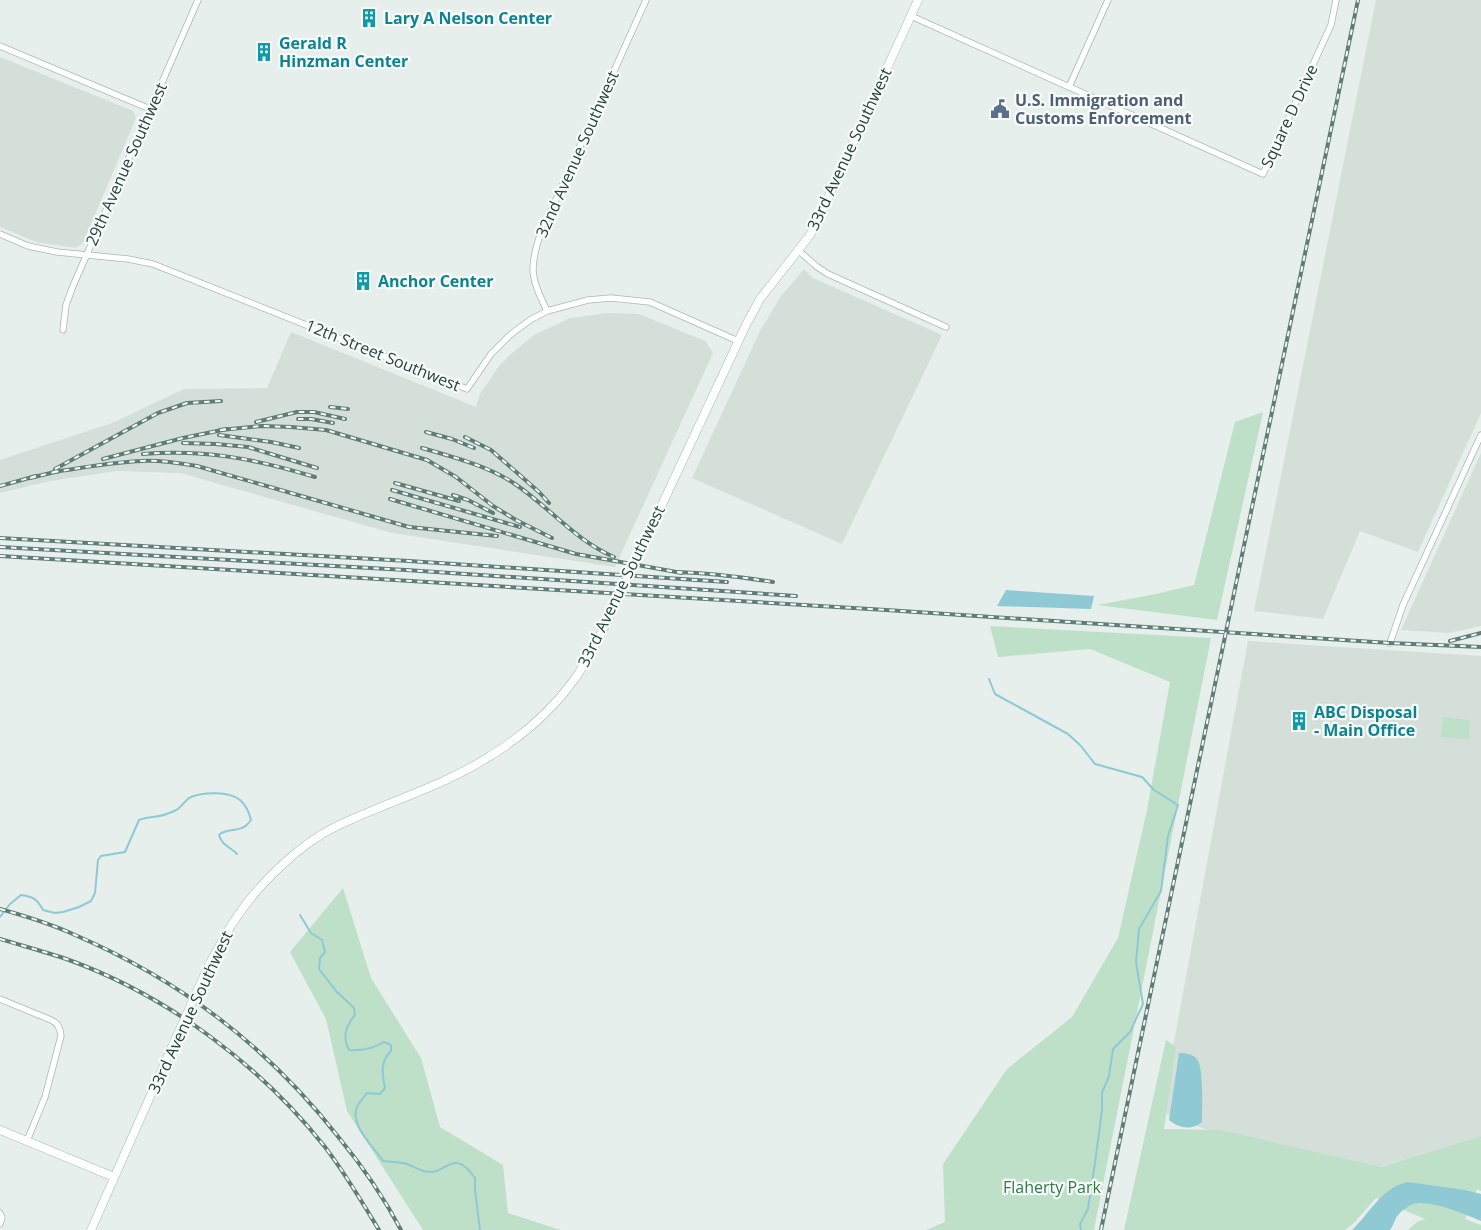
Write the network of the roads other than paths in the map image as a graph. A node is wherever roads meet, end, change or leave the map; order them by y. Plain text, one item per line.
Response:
1 (198, 0) edge
2 (646, 0) edge
3 (918, 0) edge
4 (1108, 0) edge
5 (1336, 0) edge
6 (911, 16) junction
7 (0, 46) edge
8 (1069, 87) junction
9 (150, 109) junction
10 (0, 234) edge
11 (798, 250) junction
12 (85, 256) junction
13 (547, 311) junction
14 (946, 326) dead end
15 (63, 330) dead end
16 (738, 341) junction
17 (1481, 435) edge
18 (1390, 643) dead end
19 (0, 999) edge
20 (0, 1130) edge
21 (27, 1141) junction
22 (114, 1177) junction
23 (0, 1213) edge
24 (0, 1224) edge
25 (91, 1230) edge

1 - 9 street, 29th Avenue Southwest
2 - 13 street, 32nd Avenue Southwest
3 - 6 street, 33rd Avenue Southwest
4 - 8 street
5 - 8 street, Square D Drive
6 - 8 street, Square D Drive
6 - 11 street, 33rd Avenue Southwest
7 - 9 street
9 - 12 street, 29th Avenue Southwest
10 - 12 street, 12th Street Southwest
11 - 14 street
11 - 16 street, 33rd Avenue Southwest
12 - 13 street, 12th Street Southwest
12 - 15 street, 29th Avenue Southwest
13 - 16 street, 12th Street Southwest
16 - 22 street, 33rd Avenue Southwest, bridge
17 - 18 street
19 - 21 street
20 - 21 street
21 - 22 street
22 - 25 street, 33rd Avenue Southwest
23 - 24 street

